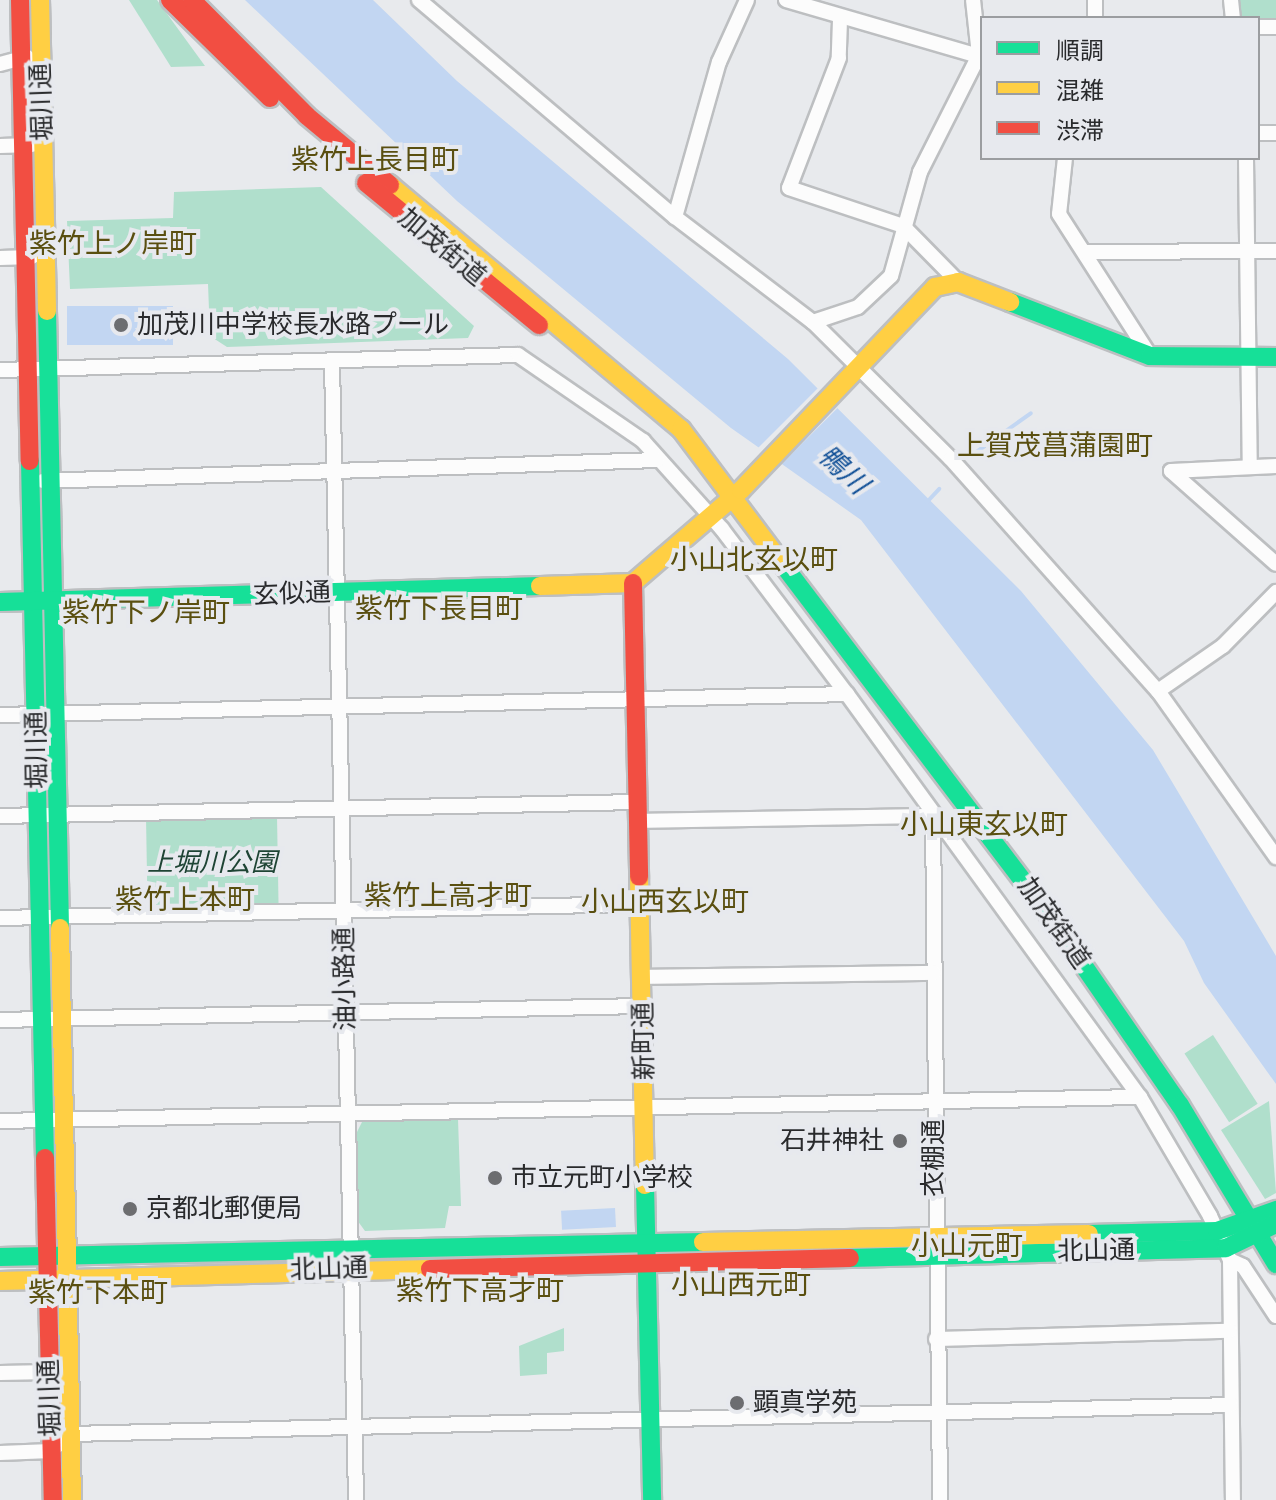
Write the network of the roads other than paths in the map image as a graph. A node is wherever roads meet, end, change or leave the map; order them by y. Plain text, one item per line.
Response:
1 (20, 0) edge
2 (40, 0) edge
3 (170, 0) edge
4 (192, 0) edge
5 (419, 0) edge
6 (747, 0) edge
7 (786, 0) edge
8 (973, 0) edge
9 (840, 20) junction
10 (980, 56) edge
11 (22, 57) junction
12 (41, 57) junction
13 (0, 64) edge
14 (24, 145) junction
15 (44, 145) junction
16 (0, 146) edge
17 (1065, 160) edge
18 (1246, 160) edge
19 (675, 217) junction
20 (905, 228) junction
21 (1276, 251) edge
22 (1085, 252) junction
23 (1247, 252) junction
24 (46, 256) junction
25 (26, 257) junction
26 (0, 258) edge
27 (958, 282) junction
28 (813, 322) junction
29 (1150, 356) junction
30 (1276, 357) edge
31 (1249, 358) junction
32 (332, 362) junction
33 (28, 369) junction
34 (48, 369) junction
35 (0, 370) edge
36 (854, 373) junction
37 (692, 446) junction
38 (658, 460) junction
39 (1276, 466) edge
40 (1250, 467) junction
41 (335, 472) junction
42 (51, 481) junction
43 (31, 482) junction
44 (737, 494) junction
45 (711, 516) junction
46 (1276, 564) edge
47 (633, 583) junction
48 (1276, 592) edge
49 (337, 593) junction
50 (33, 601) junction
51 (53, 601) junction
52 (0, 602) edge
53 (1158, 691) junction
54 (847, 694) junction
55 (637, 700) junction
56 (339, 706) junction
57 (56, 713) junction
58 (36, 714) junction
59 (0, 715) edge
60 (639, 802) junction
61 (342, 810) junction
62 (38, 815) junction
63 (58, 815) junction
64 (0, 816) edge
65 (933, 816) junction
66 (640, 821) junction
67 (1275, 852) edge
68 (641, 904) junction
69 (344, 911) junction
70 (40, 917) junction
71 (0, 918) edge
72 (60, 918) junction
73 (934, 973) junction
74 (643, 977) junction
75 (644, 1006) junction
76 (346, 1013) junction
77 (43, 1019) junction
78 (0, 1020) edge
79 (62, 1020) junction
80 (1140, 1097) junction
81 (934, 1102) junction
82 (645, 1108) junction
83 (348, 1114) junction
84 (54, 1120) junction
85 (0, 1121) edge
86 (1275, 1215) edge
87 (1254, 1226) junction
88 (934, 1246) junction
89 (1224, 1246) junction
90 (648, 1252) junction
91 (57, 1254) junction
92 (0, 1257) edge
93 (351, 1259) junction
94 (1276, 1264) edge
95 (58, 1278) junction
96 (0, 1281) edge
97 (1276, 1316) edge
98 (1230, 1331) junction
99 (936, 1339) junction
100 (49, 1372) junction
101 (0, 1373) edge
102 (1231, 1405) junction
103 (938, 1414) junction
104 (651, 1420) junction
105 (354, 1427) junction
106 (71, 1434) junction
107 (51, 1451) junction
108 (0, 1453) edge
109 (53, 1500) edge
110 (72, 1500) edge
111 (356, 1500) edge
112 (652, 1500) edge
113 (940, 1500) edge
114 (1233, 1500) edge

1 - 11 street, 堀川通
2 - 12 street, 堀川通
3 - 37 street, 加茂街道
4 - 37 street, 加茂街道
5 - 19 street
6 - 19 street
7 - 9 street
8 - 10 street
9 - 10 street
9 - 20 street
10 - 20 street
11 - 12 street
11 - 13 street
11 - 14 street, 堀川通
12 - 15 street, 堀川通
14 - 15 street
14 - 16 street
14 - 25 street, 堀川通
15 - 24 street, 堀川通
17 - 22 street
18 - 23 street
19 - 28 street
20 - 27 street
20 - 28 street
21 - 23 street
22 - 23 street
22 - 29 street
23 - 31 street
24 - 25 street
24 - 34 street, 堀川通
25 - 26 street
25 - 33 street, 堀川通
27 - 29 street
27 - 36 street
28 - 36 street
29 - 31 street
30 - 31 street
31 - 40 street
32 - 34 street
32 - 38 street
32 - 41 street, 油小路通
33 - 34 street
33 - 35 street
33 - 43 street, 堀川通
34 - 42 street, 堀川通
36 - 44 street
36 - 53 street
37 - 44 street, 加茂街道
38 - 41 street
38 - 45 street
39 - 40 street
40 - 46 street
41 - 42 street
41 - 49 street, 油小路通
42 - 43 street
42 - 51 street, 堀川通
43 - 50 street, 堀川通
44 - 45 street
44 - 87 street, 加茂街道
45 - 47 street
45 - 54 street
47 - 49 street, 玄似通
47 - 55 street, 新町通
48 - 53 street
49 - 51 street, 玄似通
49 - 56 street, 油小路通
50 - 51 street, 玄似通
50 - 52 street, 玄似通
50 - 58 street, 堀川通
51 - 57 street, 堀川通
53 - 67 street
54 - 55 street
54 - 65 street
55 - 56 street
55 - 60 street, 新町通
56 - 57 street
56 - 61 street, 油小路通
57 - 58 street
57 - 63 street, 堀川通
58 - 59 street
58 - 62 street, 堀川通
60 - 61 street
60 - 66 street, 新町通
61 - 63 street
61 - 69 street, 油小路通
62 - 63 street
62 - 64 street
62 - 70 street, 堀川通
63 - 72 street, 堀川通
65 - 66 street
65 - 73 street, 衣棚通
65 - 80 street
66 - 68 street, 新町通
68 - 69 street
68 - 74 street, 新町通
69 - 72 street
69 - 76 street, 油小路通
70 - 71 street
70 - 72 street
70 - 77 street, 堀川通
72 - 79 street, 堀川通
73 - 74 street
73 - 81 street, 衣棚通
74 - 75 street, 新町通
75 - 76 street
75 - 82 street, 新町通
76 - 79 street
76 - 83 street, 油小路通
77 - 78 street
77 - 79 street
77 - 84 street, 堀川通
79 - 84 street, 堀川通
80 - 81 street
80 - 89 street
81 - 82 street
81 - 88 street, 衣棚通
82 - 83 street
82 - 90 street, 新町通
83 - 84 street
83 - 93 street, 油小路通
84 - 85 street
84 - 91 street, 堀川通
86 - 87 street, 北山通
87 - 89 street, 北山通
87 - 94 street, 加茂街道
88 - 89 street, 北山通
88 - 90 street, 北山通
88 - 99 street, 衣棚通
89 - 97 street
89 - 98 street
90 - 93 street, 北山通
90 - 104 street, 新町通
91 - 92 street, 北山通
91 - 93 street, 北山通
91 - 95 street, 堀川通
93 - 95 street, 北山通
93 - 105 street, 油小路通
95 - 96 street, 北山通
95 - 100 street, 堀川通
95 - 106 street, 堀川通
98 - 99 street
98 - 102 street
99 - 103 street, 衣棚通
100 - 101 street
100 - 107 street, 堀川通
102 - 103 street
102 - 114 street
103 - 104 street
103 - 113 street, 衣棚通
104 - 105 street
104 - 112 street, 新町通
105 - 106 street
105 - 111 street, 油小路通
106 - 107 street
106 - 110 street, 堀川通
107 - 108 street
107 - 109 street, 堀川通

